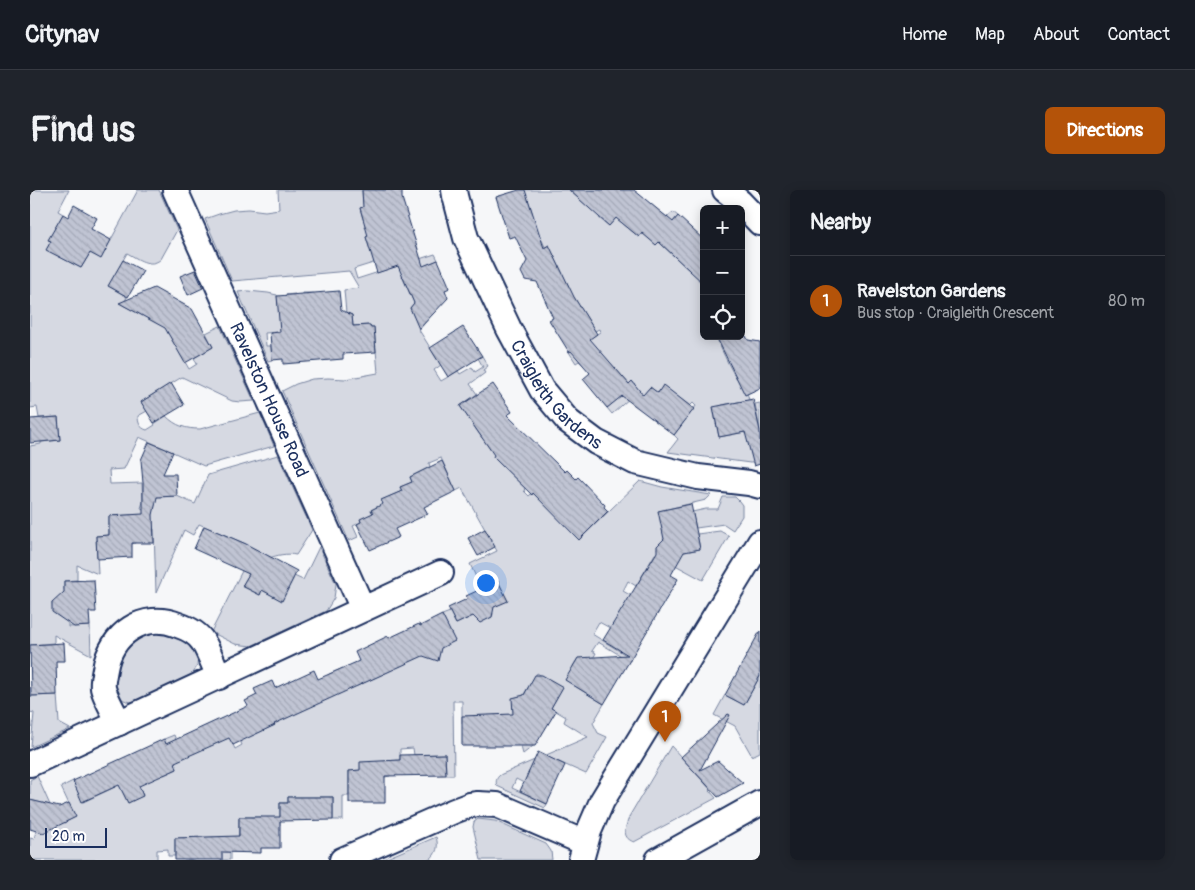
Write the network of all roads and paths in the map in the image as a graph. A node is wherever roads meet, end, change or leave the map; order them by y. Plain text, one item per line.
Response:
1 (175, 190) edge
2 (454, 190) edge
3 (725, 190) edge
4 (760, 223) edge
5 (760, 486) edge
6 (760, 542) edge
7 (442, 573) dead end
8 (363, 609) junction
9 (219, 676) junction
10 (120, 723) junction
11 (30, 764) edge
12 (760, 803) edge
13 (583, 852) edge
14 (342, 860) edge
15 (658, 860) edge

1 - 8 street, Ravelston House Road
2 - 5 street, Craigleith Gardens
3 - 4 street
6 - 13 street
7 - 8 street
8 - 9 street
9 - 10 street
9 - 10 street
10 - 11 street
12 - 15 street
13 - 14 street

